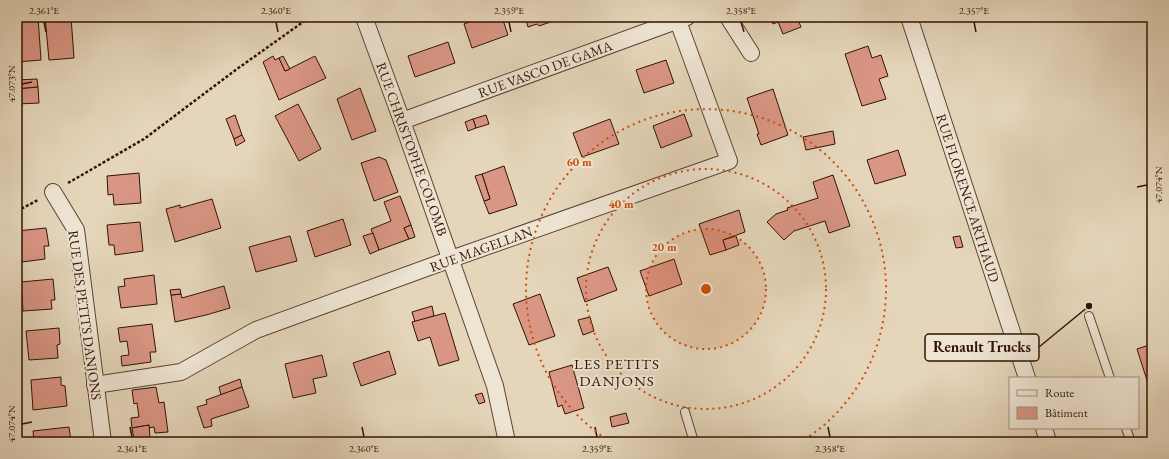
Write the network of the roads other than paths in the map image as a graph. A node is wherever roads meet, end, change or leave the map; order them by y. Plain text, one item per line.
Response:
1 (364, 17) edge
2 (728, 17) edge
3 (909, 17) edge
4 (682, 19) edge
5 (751, 53) dead end
6 (402, 121) junction
7 (53, 192) road end
8 (451, 259) junction
9 (1089, 316) dead end
10 (1027, 377) edge
11 (1110, 377) edge
12 (95, 385) junction
13 (685, 412) dead end
14 (1044, 429) edge
15 (1126, 429) edge
16 (103, 442) edge
17 (507, 442) edge
18 (694, 442) edge
19 (1048, 442) edge
20 (1131, 442) edge

1 - 6 street, RUE CHRISTOPHE COLOMB
2 - 5 street
3 - 10 street, RUE FLORENCE ARTHAUD
4 - 6 street, RUE VASCO DE GAMA
4 - 8 street, RUE MAGELLAN
6 - 8 street, RUE CHRISTOPHE COLOMB
7 - 12 street, RUE DES PETITS DANJONS
8 - 12 street, RUE MAGELLAN
8 - 17 street, RUE CHRISTOPHE COLOMB
9 - 11 lane
12 - 16 street, RUE DES PETITS DANJONS
13 - 18 lane
14 - 19 street
15 - 20 lane

